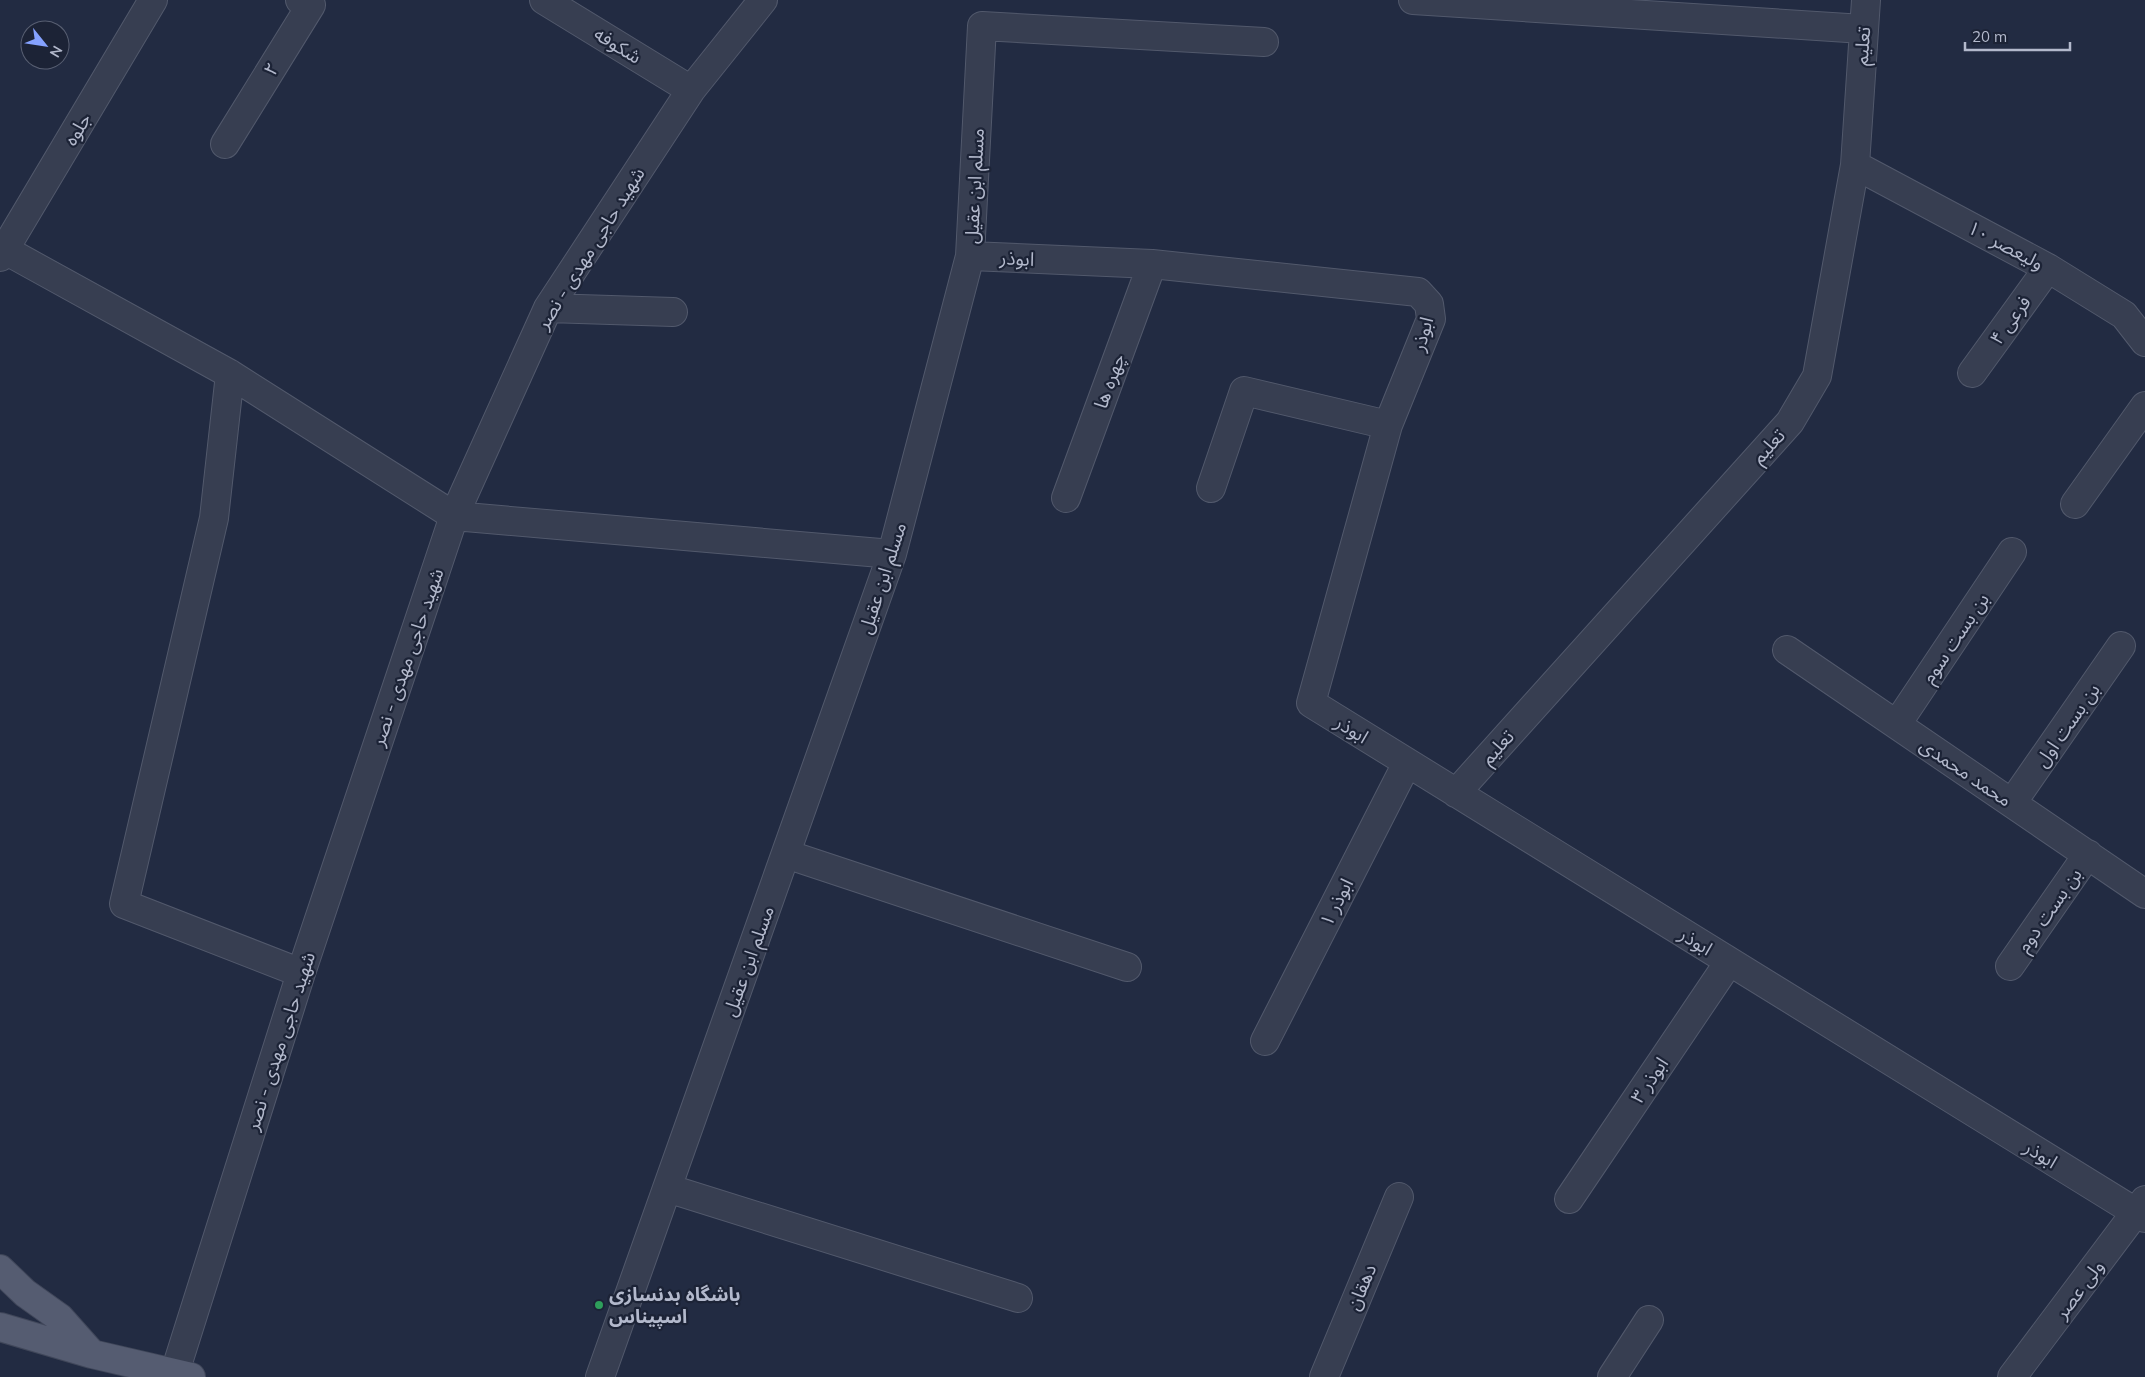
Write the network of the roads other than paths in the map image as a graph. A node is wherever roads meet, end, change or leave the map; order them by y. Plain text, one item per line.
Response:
1 (153, 0) edge
2 (300, 0) edge
3 (544, 0) edge
4 (763, 0) edge
5 (1412, 0) edge
6 (1866, 0) edge
7 (1674, 8) edge
8 (1863, 29) junction
9 (1264, 42) dead end
10 (691, 90) junction
11 (225, 144) dead end
12 (1855, 165) junction
13 (2, 253) edge
14 (970, 256) junction
15 (1152, 264) junction
16 (2048, 268) junction
17 (548, 308) junction
18 (673, 312) dead end
19 (2145, 342) edge
20 (1972, 373) dead end
21 (230, 374) junction
22 (2145, 406) edge
23 (1388, 425) junction
24 (1211, 488) dead end
25 (1066, 498) dead end
26 (2076, 504) dead end
27 (454, 516) junction
28 (2012, 552) dead end
29 (892, 554) junction
30 (2121, 646) dead end
31 (1787, 650) dead end
32 (1897, 724) junction
33 (1407, 763) junction
34 (1456, 793) junction
35 (2012, 803) junction
36 (786, 854) junction
37 (2088, 854) junction
38 (2145, 894) edge
39 (1729, 962) junction
40 (2010, 966) dead end
41 (1126, 967) dead end
42 (301, 973) junction
43 (1265, 1041) dead end
44 (667, 1188) junction
45 (1399, 1197) dead end
46 (1570, 1198) dead end
47 (2142, 1210) edge
48 (0, 1269) edge
49 (1018, 1298) dead end
50 (1649, 1320) dead end
51 (0, 1327) edge
52 (92, 1354) junction
53 (183, 1375) edge
54 (600, 1377) edge
55 (1324, 1377) edge
56 (1612, 1377) edge
57 (2012, 1377) edge

1 - 13 street, جلوه
2 - 11 street, ۲
3 - 10 street, شکوفه
4 - 10 street, شهید حاجی مهدی - نصر
5 - 7 street
6 - 8 street, تعلیم
7 - 8 street
8 - 12 street, تعلیم
9 - 14 street, مسلم ابن عقیل
10 - 17 street, شهید حاجی مهدی - نصر
12 - 16 street, ۱۰ ولیعصر
12 - 34 street, تعلیم
13 - 21 street
14 - 15 street, ابوذر
14 - 29 street, مسلم ابن عقیل
15 - 23 street, ابوذر
15 - 25 street, چهره ها
16 - 19 street, ۱۰ ولیعصر
16 - 20 street, فرعی ۴
17 - 18 street
17 - 27 street, شهید حاجی مهدی - نصر
21 - 27 street
21 - 42 street
22 - 26 street
23 - 24 street
23 - 33 street, ابوذر
27 - 29 street
27 - 42 street, شهید حاجی مهدی - نصر
28 - 32 street, بن بست سوم
29 - 36 street, مسلم ابن عقیل
30 - 35 street, بن بست اول
31 - 32 street, محمد محمدی
32 - 35 street, محمد محمدی
33 - 34 street, ابوذر
33 - 43 street, ابوذر ۱
34 - 39 street, ابوذر
35 - 37 street, محمد محمدی
36 - 41 street
36 - 44 street, مسلم ابن عقیل
37 - 38 street, محمد محمدی
37 - 40 street, بن بست دوم
39 - 46 street, ابوذر ۳
39 - 47 street, ابوذر
42 - 53 street, شهید حاجی مهدی - نصر
44 - 49 street
44 - 54 street, مسلم ابن عقیل
45 - 55 street, دهقان
47 - 57 street, ولی عصر
48 - 52 main road
50 - 56 street
51 - 52 main road
52 - 53 main road

